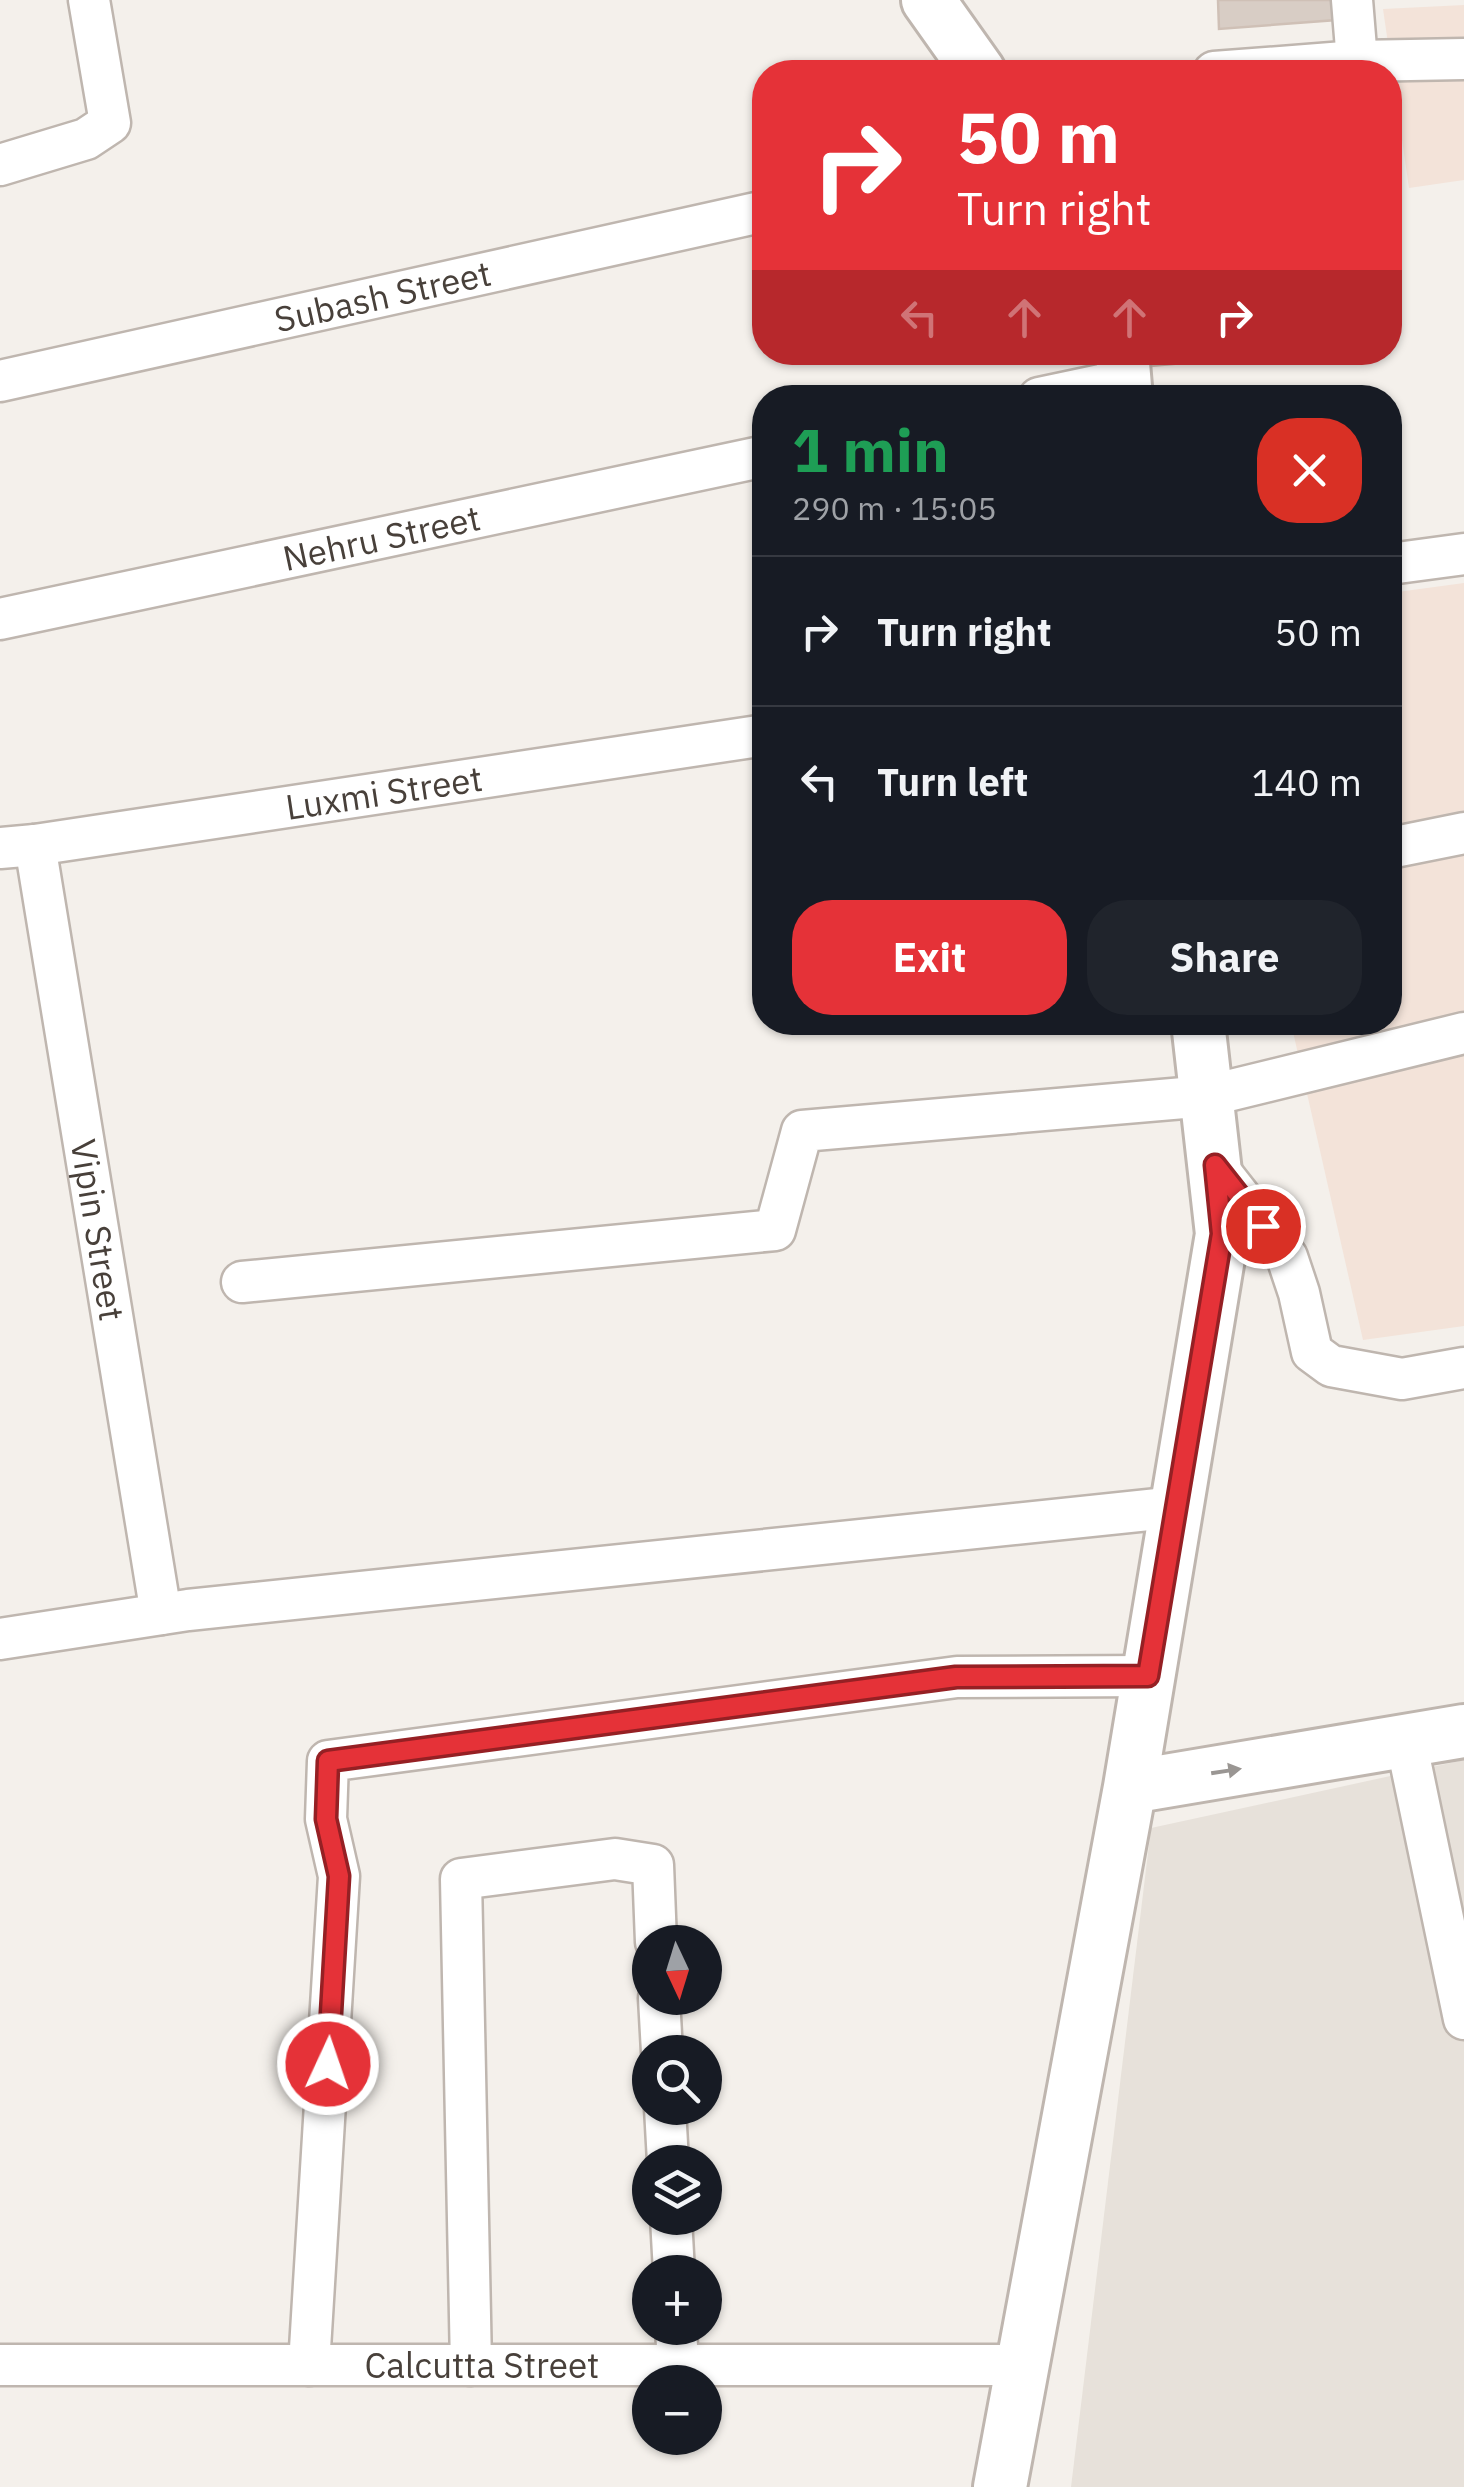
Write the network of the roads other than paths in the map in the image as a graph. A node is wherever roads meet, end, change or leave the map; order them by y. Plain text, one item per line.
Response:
1 (89, 0) edge
2 (928, 0) edge
3 (1352, 0) edge
4 (1464, 59) edge
5 (970, 60) edge
6 (1357, 60) edge
7 (1402, 60) edge
8 (0, 165) edge
9 (752, 214) edge
10 (1124, 376) edge
11 (0, 381) edge
12 (1090, 385) edge
13 (752, 459) edge
14 (1464, 554) edge
15 (1402, 562) edge
16 (0, 618) edge
17 (752, 737) edge
18 (1464, 833) edge
19 (1402, 846) edge
20 (18, 847) edge
21 (1464, 1033) edge
22 (1200, 1035) edge
23 (1208, 1096) junction
24 (1215, 1165) junction
25 (242, 1282) dead end
26 (1464, 1368) edge
27 (1176, 1508) junction
28 (162, 1614) junction
29 (0, 1639) edge
30 (1148, 1676) junction
31 (1464, 1731) edge
32 (1406, 1741) junction
33 (1130, 1787) junction
34 (655, 1925) edge
35 (1464, 2019) edge
36 (677, 2346) edge
37 (0, 2365) edge
38 (310, 2365) junction
39 (471, 2365) junction
40 (1023, 2365) junction
41 (1000, 2487) edge

1 - 8 street
2 - 5 street
3 - 6 street
4 - 7 street
9 - 11 street, Subash Street
10 - 12 street
13 - 16 street, Nehru Street
14 - 15 street
17 - 20 street, Luxmi Street
18 - 19 street
20 - 28 street, Vipin Street
21 - 23 street
22 - 23 street
23 - 24 street
23 - 25 street
24 - 26 street
24 - 27 street
27 - 28 street
27 - 30 street
28 - 29 street
30 - 33 street
30 - 38 street
31 - 32 street
33 -> 32 street
32 - 35 street
33 - 40 street
34 - 39 street
36 - 39 street, Calcutta Street
36 - 40 street, Calcutta Street
37 - 38 street, Calcutta Street
38 - 39 street, Calcutta Street
40 - 41 street

